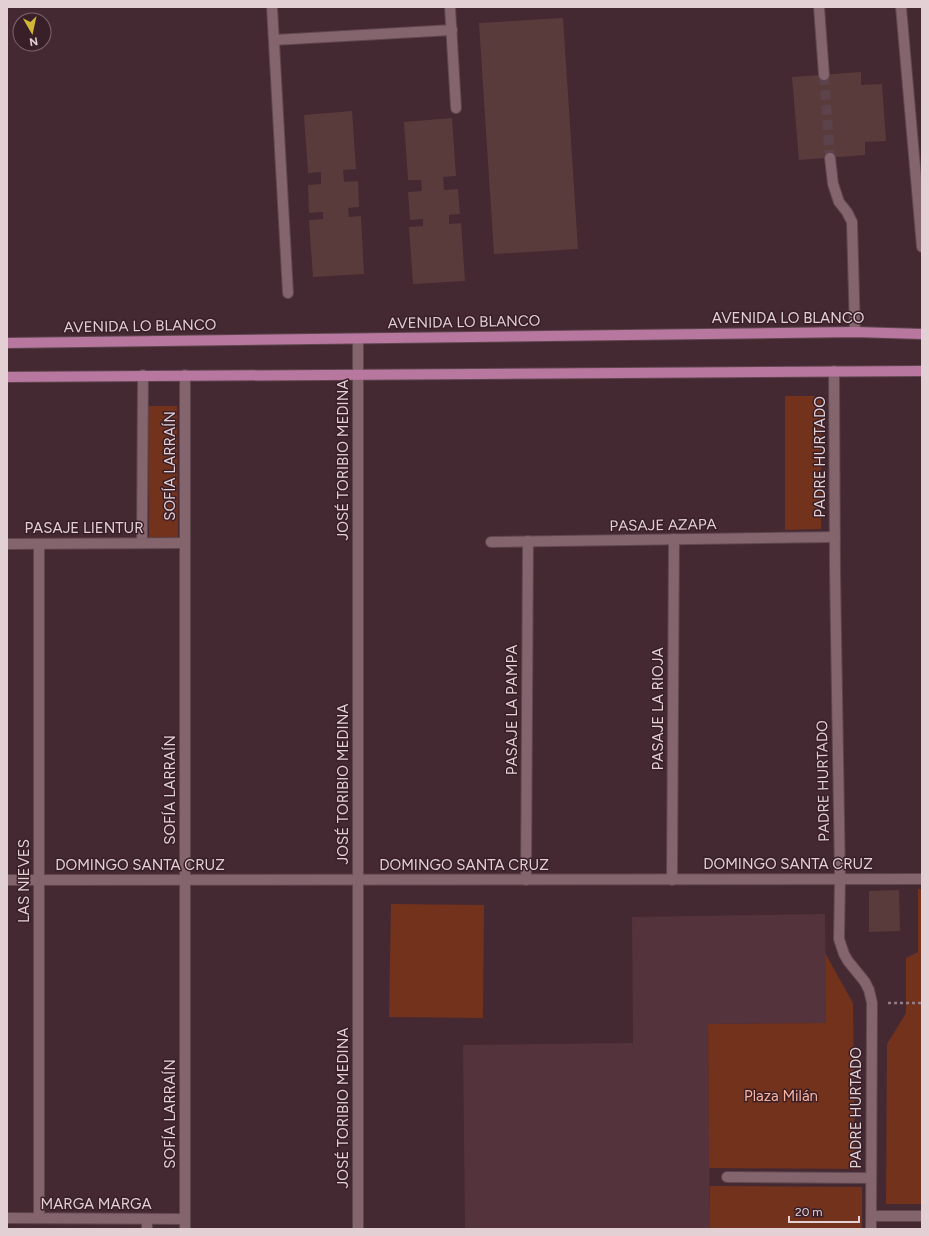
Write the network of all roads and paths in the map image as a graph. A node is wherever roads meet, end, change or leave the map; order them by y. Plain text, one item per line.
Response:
1 (272, 7) edge
2 (450, 7) edge
3 (819, 7) edge
4 (901, 7) edge
5 (452, 30) junction
6 (274, 40) junction
7 (824, 75) tunnel mouth
8 (456, 108) dead end
9 (830, 158) tunnel mouth
10 (922, 246) edge
11 (288, 293) dead end
12 (856, 332) junction
13 (922, 334) edge
14 (358, 339) junction
15 (7, 343) edge
16 (834, 371) junction
17 (922, 371) edge
18 (358, 373) junction
19 (143, 375) junction
20 (186, 375) junction
21 (7, 377) edge
22 (835, 537) junction
23 (674, 540) junction
24 (528, 541) junction
25 (492, 542) dead end
26 (142, 543) junction
27 (185, 543) junction
28 (7, 544) edge
29 (39, 544) junction
30 (840, 878) junction
31 (922, 879) edge
32 (7, 880) edge
33 (39, 880) junction
34 (185, 880) junction
35 (358, 880) junction
36 (526, 880) junction
37 (672, 880) junction
38 (872, 1003) junction
39 (922, 1003) edge
40 (727, 1177) dead end
41 (871, 1178) junction
42 (871, 1216) junction
43 (922, 1216) edge
44 (7, 1218) edge
45 (39, 1218) junction
46 (147, 1224) edge
47 (185, 1224) edge
48 (358, 1229) edge
49 (871, 1229) edge

1 - 6 street
2 - 5 street
3 - 7 street
4 - 10 street
5 - 6 street
5 - 8 street
6 - 11 street
9 - 12 street
12 - 13 main road, AVENIDA LO BLANCO
12 - 14 main road, AVENIDA LO BLANCO
14 - 15 main road, AVENIDA LO BLANCO
14 - 18 street, JOSÉ TORIBIO MEDINA
16 - 17 main road
16 - 18 main road
16 - 22 street, PADRE HURTADO
18 - 20 main road
18 - 35 street, JOSÉ TORIBIO MEDINA
19 - 20 main road
19 - 21 main road
19 - 26 street, SOFÍA LARRAÍN
20 - 27 street, SOFÍA LARRAÍN
22 - 23 street, PASAJE AZAPA
22 - 30 street, PADRE HURTADO
23 - 24 street, PASAJE AZAPA
23 - 37 street, PASAJE LA RIOJA
24 - 25 street, PASAJE AZAPA
24 - 36 street, PASAJE LA PAMPA
26 - 27 street, PASAJE LIENTUR
26 - 29 street, PASAJE LIENTUR
27 - 34 street, SOFÍA LARRAÍN
28 - 29 street, PASAJE LIENTUR
29 - 33 street, LAS NIEVES
30 - 31 street, DOMINGO SANTA CRUZ
30 - 37 street, DOMINGO SANTA CRUZ
30 - 38 street, PADRE HURTADO
32 - 33 street, DOMINGO SANTA CRUZ
33 - 34 street, DOMINGO SANTA CRUZ
33 - 45 street, LAS NIEVES
34 - 35 street, DOMINGO SANTA CRUZ
34 - 47 street, SOFÍA LARRAÍN
35 - 36 street, DOMINGO SANTA CRUZ
35 - 48 street, JOSÉ TORIBIO MEDINA
36 - 37 street, DOMINGO SANTA CRUZ
38 - 39 path
38 - 41 street, PADRE HURTADO
40 - 41 street
41 - 42 street, PADRE HURTADO
42 - 43 street
42 - 49 street, PADRE HURTADO
44 - 45 street, MARGA MARGA
45 - 46 street, MARGA MARGA
46 - 47 street, MARGA MARGA

